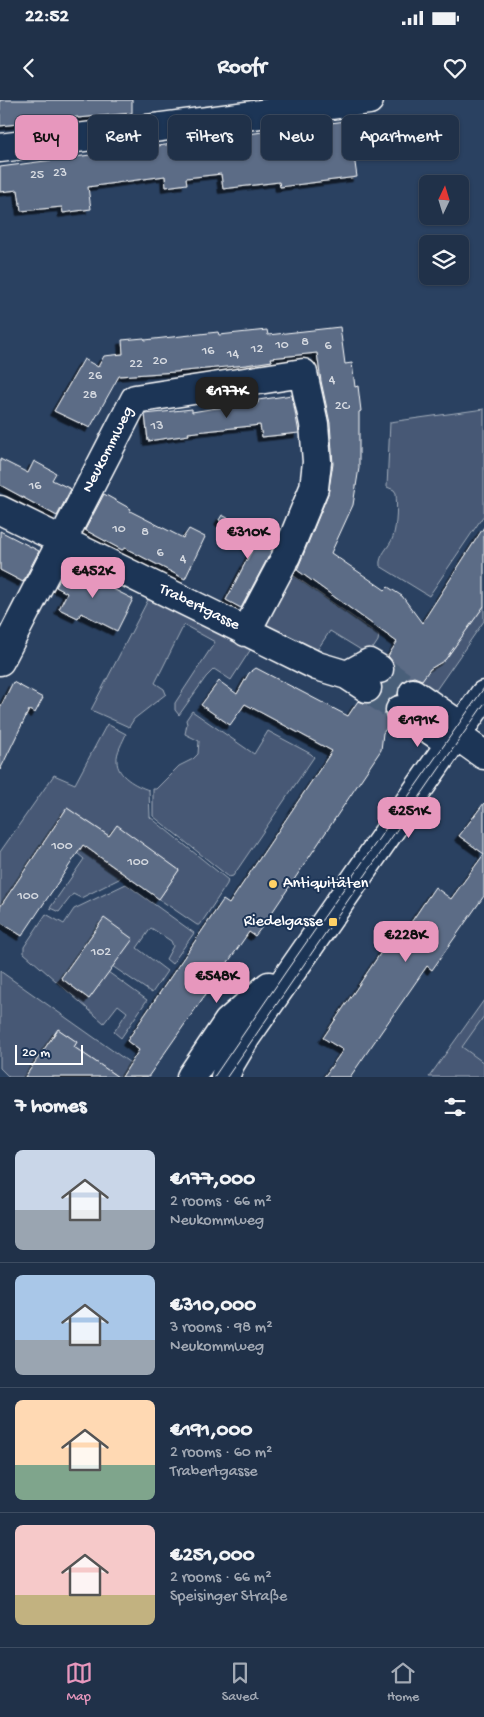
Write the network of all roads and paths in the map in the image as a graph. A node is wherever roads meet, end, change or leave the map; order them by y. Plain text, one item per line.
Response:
1 (369, 100) edge
2 (0, 148) edge
3 (0, 510) edge
4 (62, 540) junction
5 (246, 632) junction
6 (0, 661) edge
7 (364, 677) tunnel mouth
8 (484, 695) edge
9 (406, 701) tunnel mouth
10 (456, 735) junction
11 (484, 755) edge
12 (293, 964) junction
13 (206, 1073) edge
14 (226, 1077) edge

1 - 2 street
3 - 4 street, Trabertgasse
4 - 5 street, Trabertgasse
4 - 5 street, Neukommweg
4 - 6 street, Neukommweg
5 - 7 street, Trabertgasse
8 - 10 street
9 - 10 street
10 - 11 street
10 - 12 street
12 - 13 street
12 - 14 street

